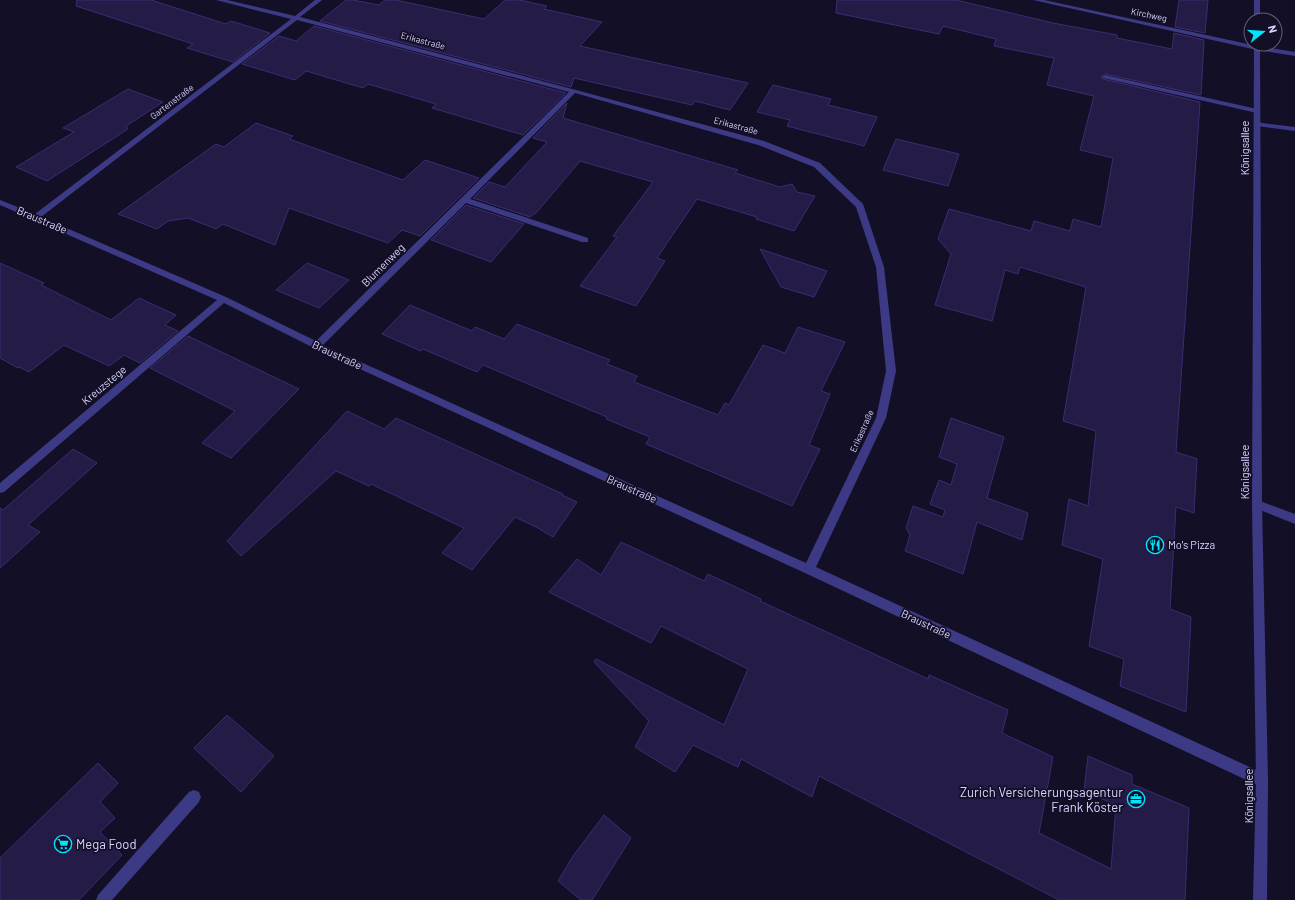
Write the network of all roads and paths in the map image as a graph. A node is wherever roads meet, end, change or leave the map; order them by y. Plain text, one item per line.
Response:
1 (219, 0) edge
2 (319, 0) edge
3 (1036, 0) edge
4 (1257, 0) edge
5 (1257, 12) edge
6 (296, 18) junction
7 (1243, 43) edge
8 (1283, 51) edge
9 (1257, 52) edge
10 (1295, 54) edge
11 (1105, 77) dead end
12 (574, 91) junction
13 (1257, 111) junction
14 (1257, 124) junction
15 (1295, 129) edge
16 (464, 200) junction
17 (0, 202) edge
18 (36, 217) junction
19 (584, 240) dead end
20 (223, 299) junction
21 (318, 346) junction
22 (0, 489) edge
23 (1257, 504) junction
24 (1295, 519) edge
25 (809, 569) junction
26 (1262, 780) junction
27 (194, 796) dead end
28 (103, 900) edge
29 (1260, 900) edge

1 - 6 street, Erikastraße
2 - 6 street, Gartenstraße
3 - 7 street, Kirchweg
4 - 5 street
6 - 12 street, Erikastraße
6 - 18 street, Gartenstraße
8 - 10 street, Kirchweg
9 - 13 street, Königsallee
11 - 13 street
12 - 16 street, Blumenweg
12 - 25 street, Erikastraße
13 - 14 street, Königsallee
14 - 15 street
14 - 23 street, Königsallee
16 - 19 street
16 - 21 street, Blumenweg
17 - 18 street, Braustraße
18 - 20 street, Braustraße
20 - 21 street, Braustraße
20 - 22 street, Kreuzstege
21 - 25 street, Braustraße
23 - 24 street
23 - 26 street, Königsallee
25 - 26 street, Braustraße
26 - 29 street, Königsallee
27 - 28 street

